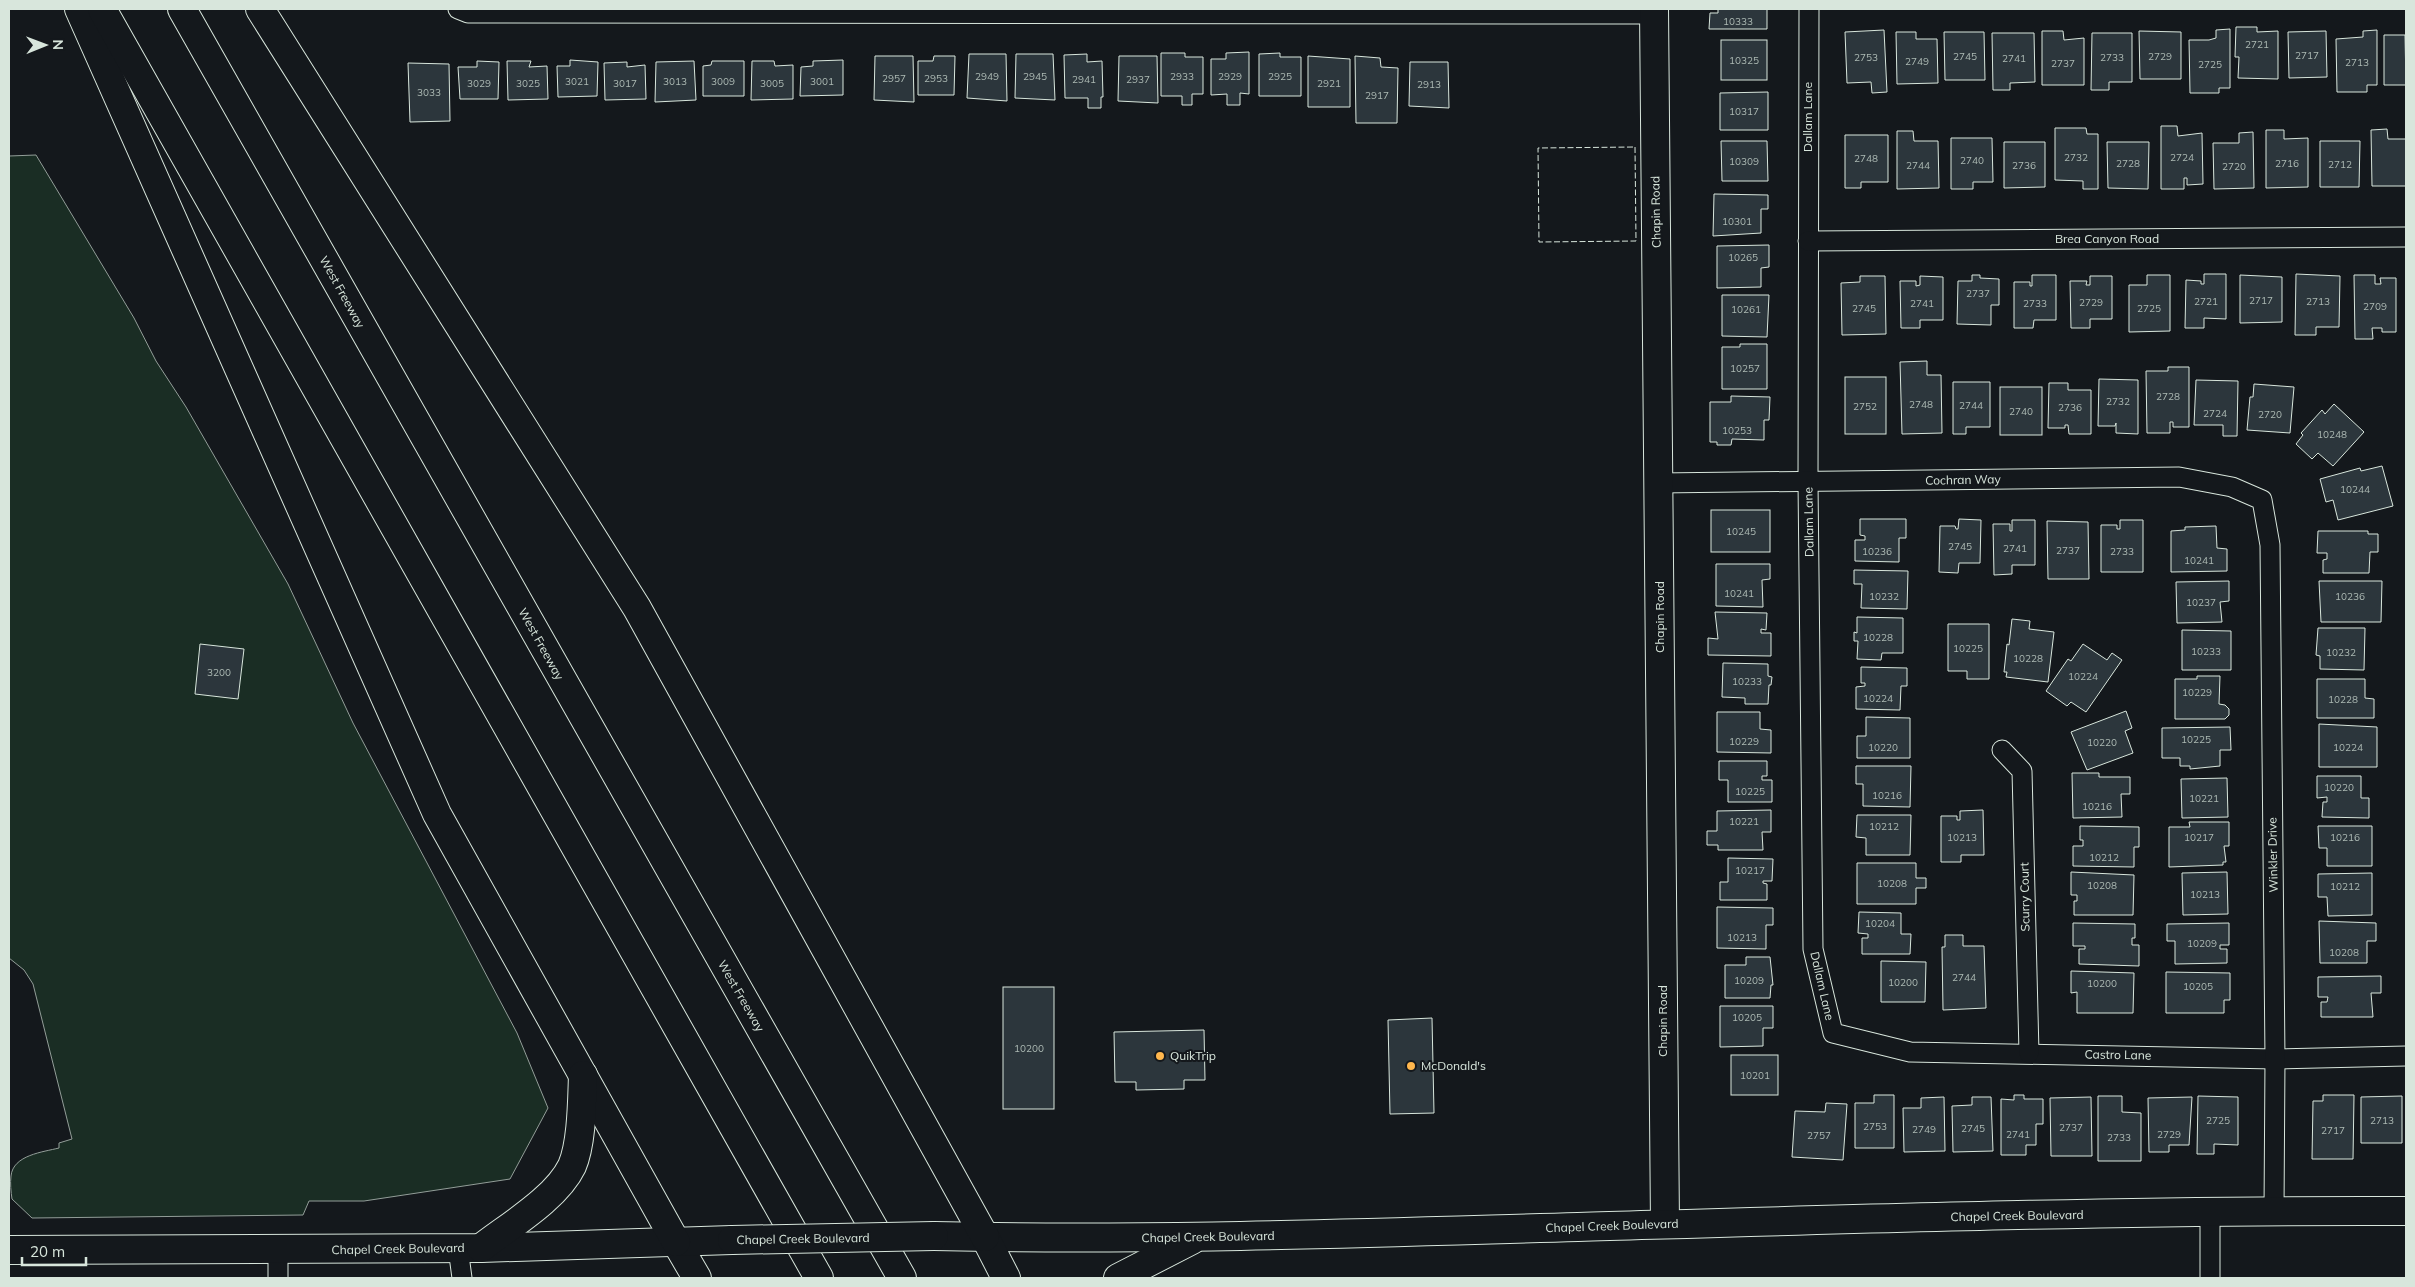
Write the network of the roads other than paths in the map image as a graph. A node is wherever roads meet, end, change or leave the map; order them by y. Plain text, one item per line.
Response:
1 (79, 9) edge
2 (102, 9) edge
3 (182, 9) edge
4 (260, 9) edge
5 (458, 9) edge
6 (1809, 9) edge
7 (864, 11) edge
8 (1654, 11) edge
9 (2406, 237) edge
10 (1808, 241) junction
11 (1808, 482) junction
12 (1659, 483) junction
13 (2262, 500) joint
14 (2002, 750) dead end
15 (1832, 1033) joint
16 (2029, 1053) junction
17 (2406, 1056) edge
18 (2275, 1059) junction
19 (583, 1075) junction
20 (2274, 1211) junction
21 (2406, 1211) edge
22 (2210, 1212) junction
23 (1665, 1224) junction
24 (985, 1237) junction
25 (1196, 1238) junction
26 (676, 1242) junction
27 (278, 1248) junction
28 (469, 1248) junction
29 (9, 1250) edge
30 (278, 1278) edge
31 (462, 1278) edge
32 (697, 1278) edge
33 (819, 1278) edge
34 (902, 1278) edge
35 (1006, 1278) edge
36 (1118, 1278) edge
37 (2210, 1278) edge

1 - 19 main road
2 - 33 main road
3 - 34 main road, West Freeway
4 - 24 main road
5 - 7 street
6 - 10 street, Dallam Lane
7 - 8 street
8 - 12 main road, Chapin Road
9 - 10 street, Brea Canyon Road
10 - 11 street, Dallam Lane
11 - 12 street, Cochran Way
11 - 13 street, Cochran Way
11 - 15 street, Dallam Lane
12 - 23 main road, Chapin Road
13 - 18 street, Winkler Drive
14 - 16 street, Scurry Court
15 - 16 street, Castro Lane
16 - 18 street, Castro Lane
17 - 18 street, Castro Lane
18 - 20 street, Winkler Drive
19 - 26 main road
19 - 28 main road
20 - 21 main road, Chapel Creek Boulevard
20 - 22 main road, Chapel Creek Boulevard
22 - 23 main road, Chapel Creek Boulevard
22 - 37 street
23 - 25 main road, Chapel Creek Boulevard
24 - 25 main road, Chapel Creek Boulevard
24 - 26 main road, Chapel Creek Boulevard, bridge
24 - 35 main road
25 - 36 main road
26 - 28 main road, Chapel Creek Boulevard
26 - 32 main road
27 - 28 main road, Chapel Creek Boulevard
27 - 29 main road, Chapel Creek Boulevard
27 - 30 street
28 - 31 street

